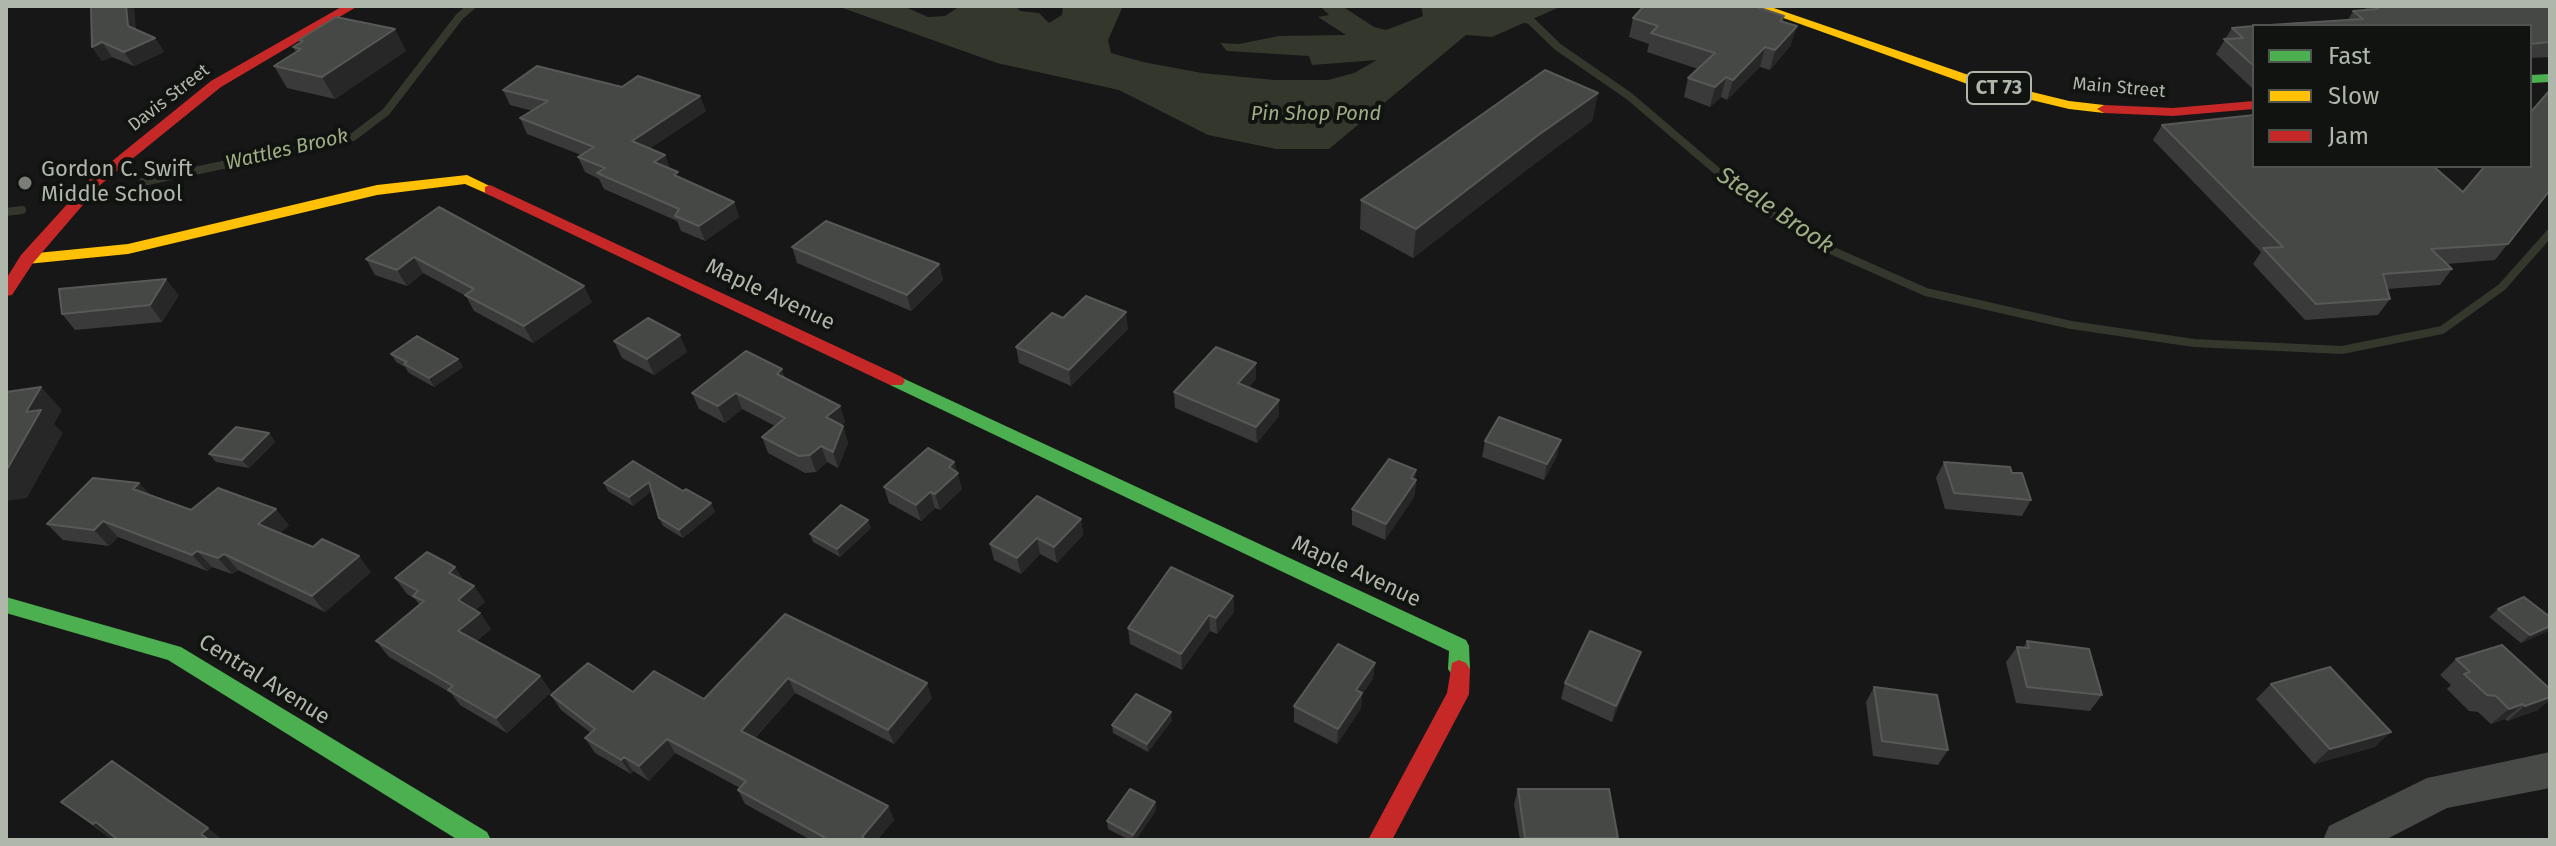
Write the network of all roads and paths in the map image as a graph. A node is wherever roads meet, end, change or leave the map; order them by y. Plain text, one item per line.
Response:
1 (1756, 6) edge
2 (344, 7) edge
3 (2252, 105) edge
4 (27, 259) junction
5 (6, 291) edge
6 (6, 605) edge
7 (2550, 770) edge
8 (479, 840) edge
9 (1380, 840) edge
10 (2344, 840) edge

1 - 3 street, Main Street / CT 73
2 - 4 street, Davis Street
4 - 5 street, Davis Street
4 - 9 street, Maple Avenue
6 - 8 street, Central Avenue
7 - 10 street

